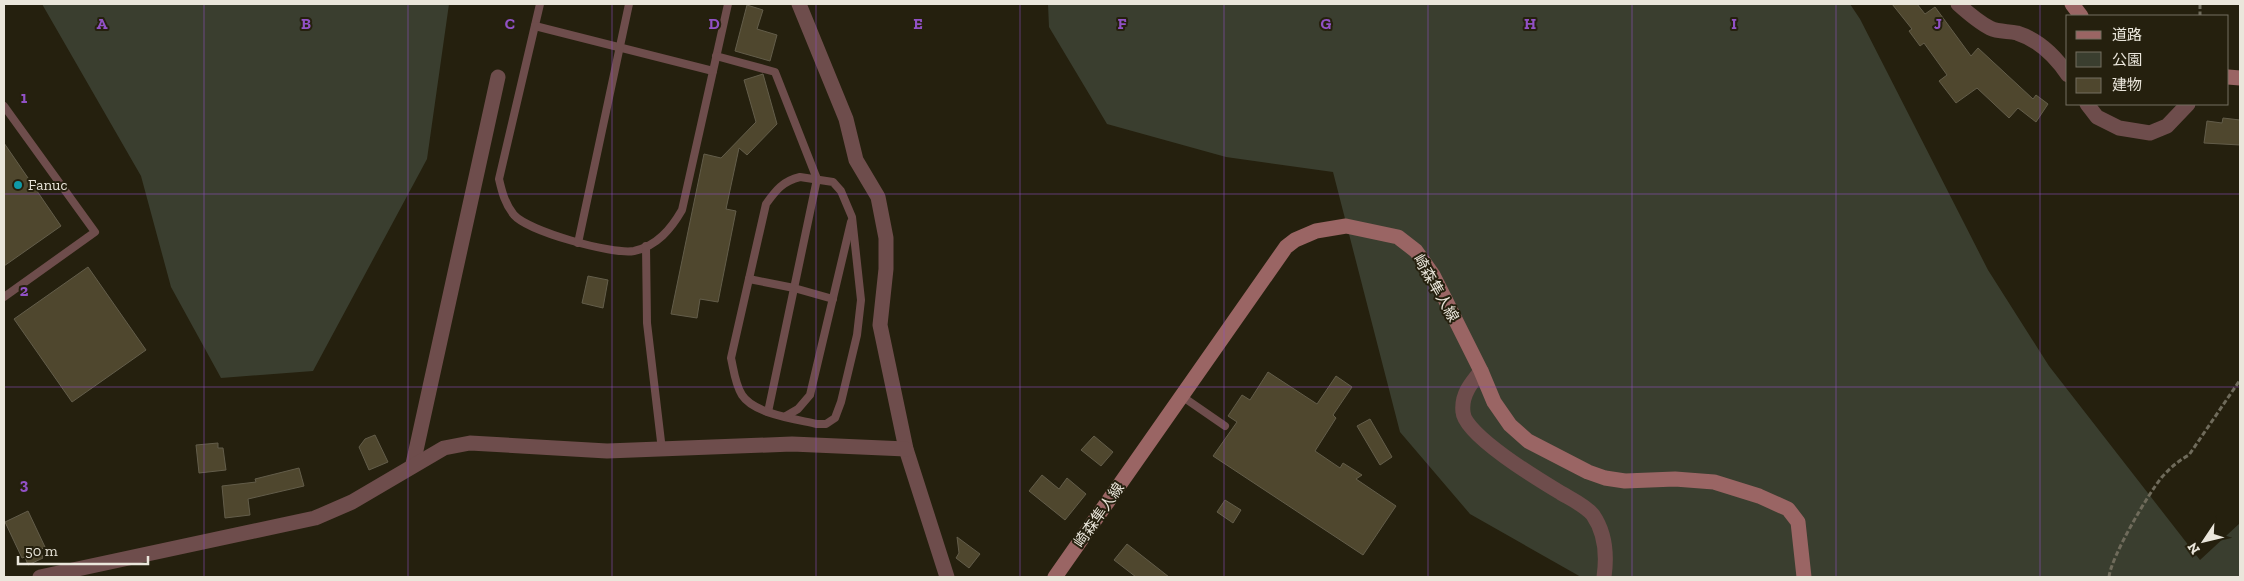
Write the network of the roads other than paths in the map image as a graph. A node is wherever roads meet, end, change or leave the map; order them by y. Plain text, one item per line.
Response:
1 (540, 4) edge
2 (629, 4) edge
3 (728, 4) edge
4 (799, 4) edge
5 (1958, 4) edge
6 (2072, 4) edge
7 (2081, 15) edge
8 (534, 26) junction
9 (620, 48) junction
10 (716, 56) junction
11 (713, 71) junction
12 (2066, 72) edge
13 (498, 77) dead end
14 (2088, 105) edge
15 (2187, 105) edge
16 (4, 106) edge
17 (817, 179) junction
18 (852, 217) junction
19 (578, 243) junction
20 (646, 246) junction
21 (749, 280) junction
22 (794, 288) junction
23 (4, 297) edge
24 (833, 299) junction
25 (1481, 371) junction
26 (1183, 397) junction
27 (768, 412) junction
28 (786, 416) junction
29 (1225, 426) dead end
30 (906, 449) junction
31 (662, 450) junction
32 (413, 464) junction
33 (40, 577) edge
34 (947, 577) edge
35 (1055, 577) edge
36 (1604, 577) edge
37 (1804, 577) edge

1 - 8 lane
2 - 9 lane
3 - 10 lane
4 - 30 street
5 - 12 street
6 - 7 main road
8 - 9 lane
8 - 19 lane
9 - 11 lane
9 - 19 lane
10 - 11 lane
10 - 17 lane
11 - 20 lane
13 - 32 street
14 - 15 street
16 - 23 lane
17 - 18 lane
17 - 21 lane
17 - 22 lane
18 - 24 lane
18 - 28 lane
19 - 20 lane
20 - 31 lane
21 - 22 lane
21 - 27 lane
22 - 24 lane
22 - 27 lane
24 - 28 lane
25 - 26 main road, 崎森隼人線
25 - 36 street
25 - 37 main road, 崎森隼人線
26 - 29 lane
26 - 35 main road, 崎森隼人線
27 - 28 lane
30 - 31 street
30 - 34 street
31 - 32 street
32 - 33 street

